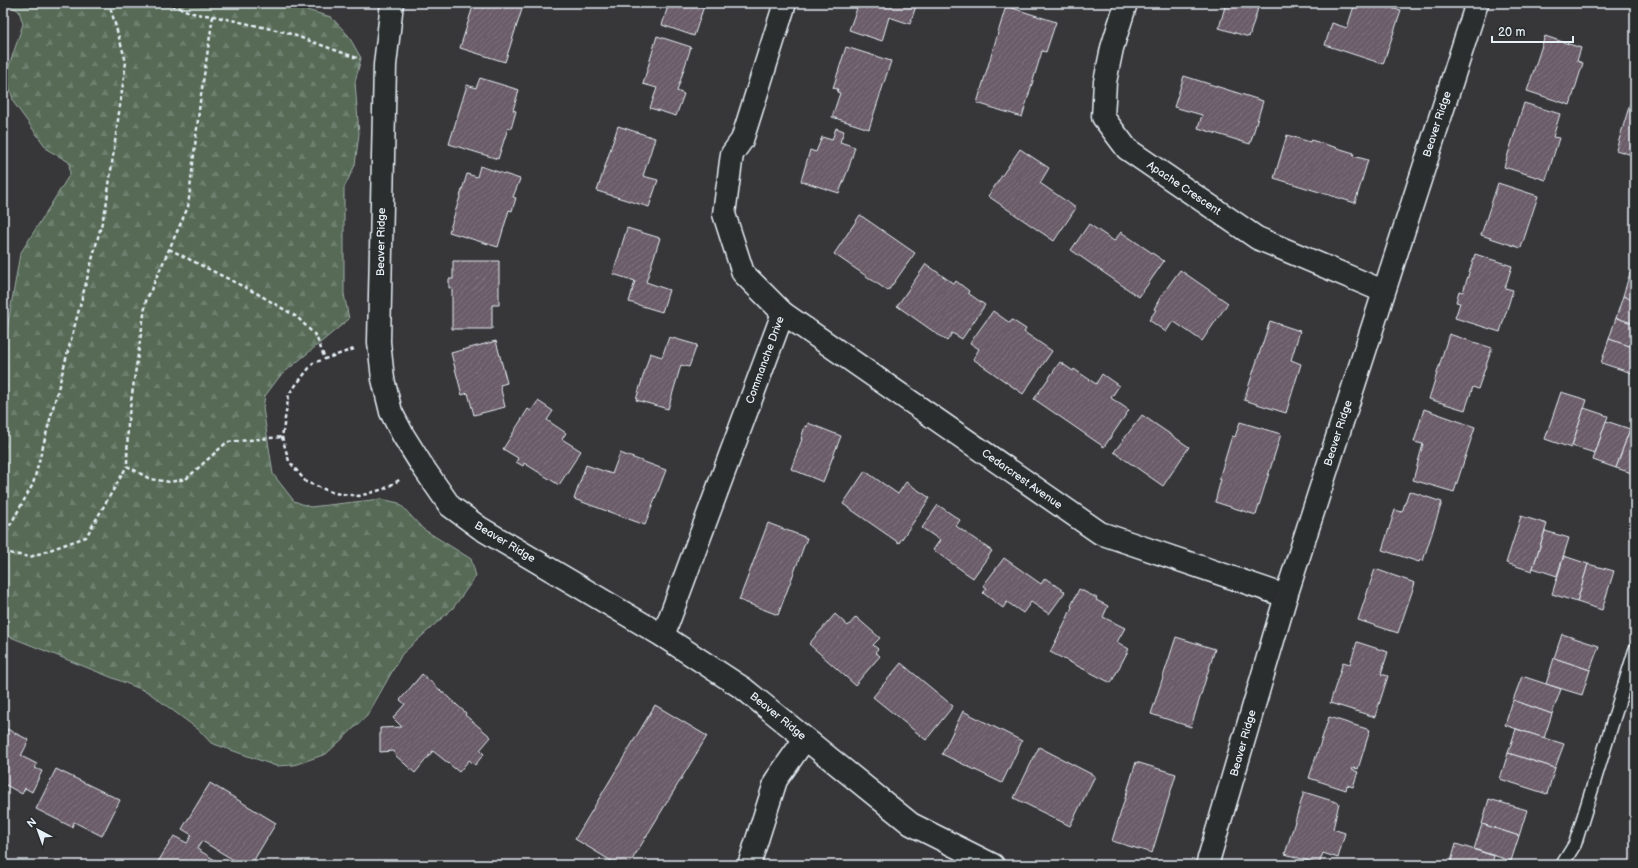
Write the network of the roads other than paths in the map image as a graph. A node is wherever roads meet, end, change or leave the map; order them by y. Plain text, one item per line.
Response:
1 (392, 3) edge
2 (785, 3) edge
3 (1126, 3) edge
4 (1477, 3) edge
5 (1383, 291) junction
6 (783, 313) junction
7 (1286, 596) junction
8 (663, 636) junction
9 (1635, 650) edge
10 (806, 739) junction
11 (749, 865) edge
12 (993, 865) edge
13 (1207, 865) edge
14 (1562, 865) edge

1 - 8 street, Beaver Ridge
2 - 6 street, Commanche Drive
3 - 5 street, Apache Crescent
4 - 5 street, Beaver Ridge
5 - 7 street, Beaver Ridge
6 - 7 street, Cedarcrest Avenue
6 - 8 street, Commanche Drive
7 - 13 street, Beaver Ridge
8 - 10 street, Beaver Ridge
9 - 14 lane
10 - 11 street
10 - 12 street, Beaver Ridge

